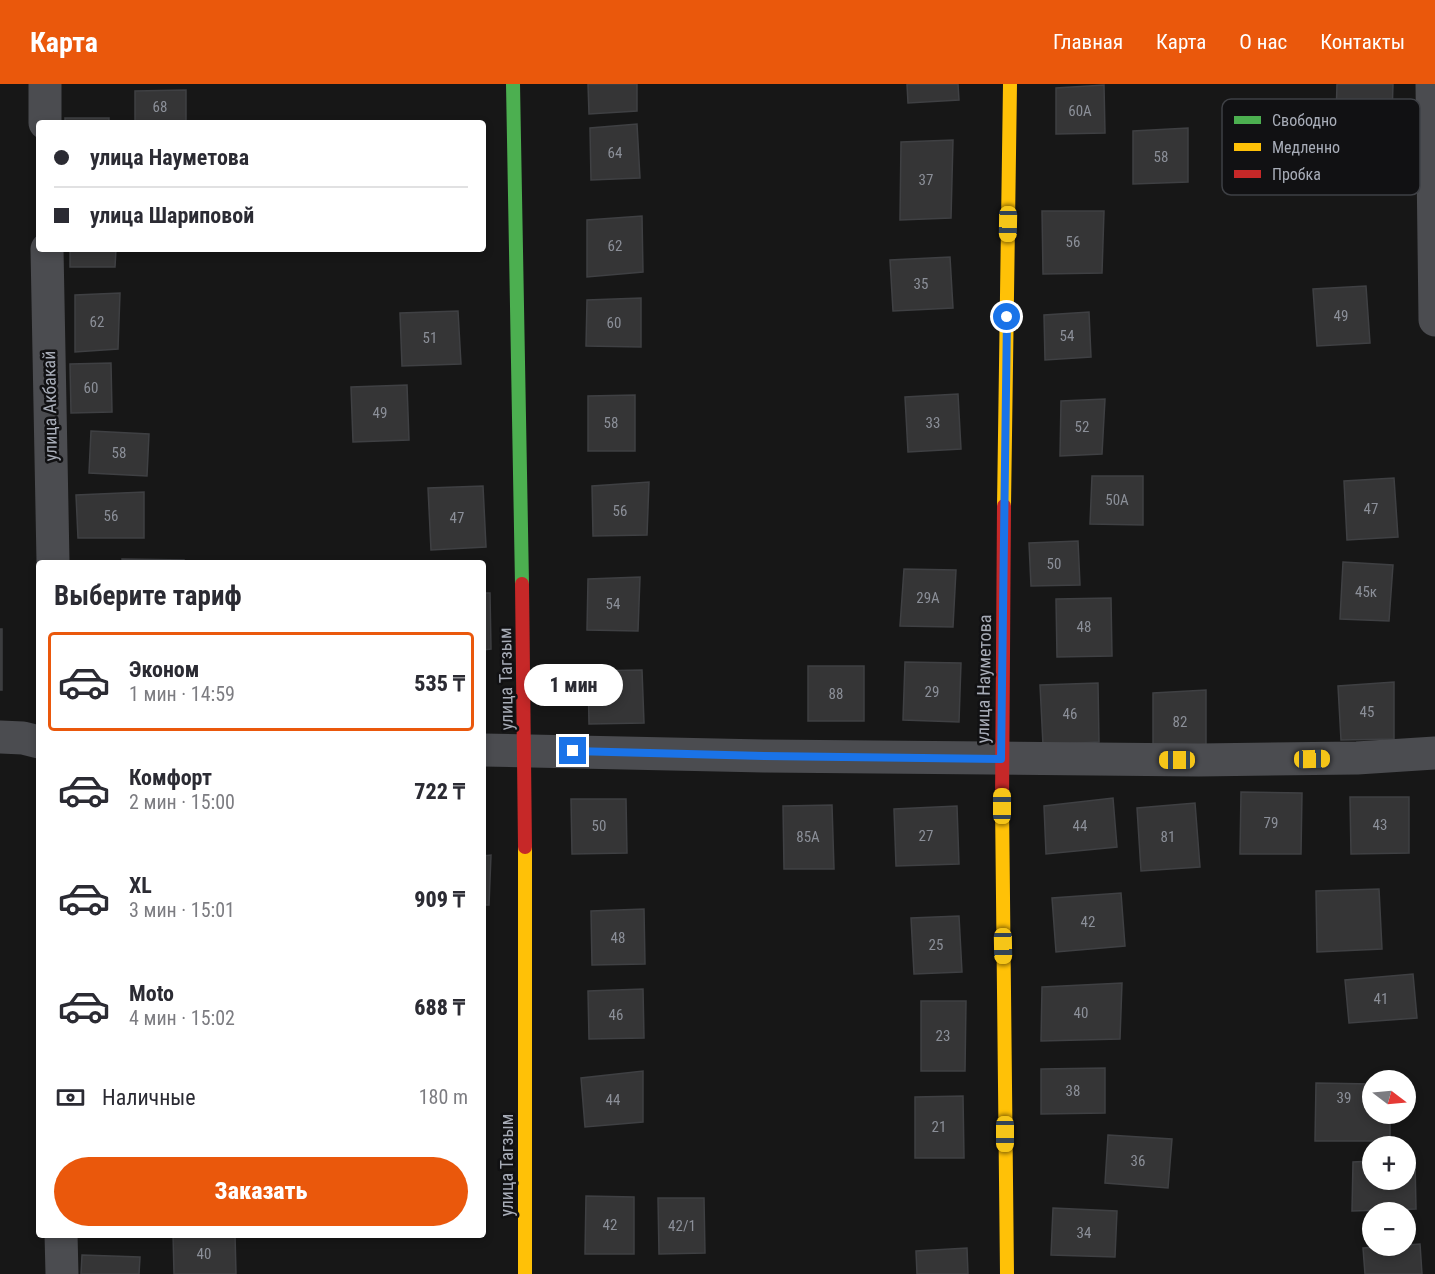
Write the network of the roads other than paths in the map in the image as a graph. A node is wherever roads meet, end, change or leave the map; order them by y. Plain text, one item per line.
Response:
1 (45, 84) edge
2 (513, 84) edge
3 (1010, 84) edge
4 (1432, 84) edge
5 (45, 120) edge
6 (47, 252) edge
7 (1435, 320) edge
8 (52, 560) edge
9 (0, 737) edge
10 (36, 741) edge
11 (486, 750) edge
12 (525, 750) junction
13 (1435, 753) edge
14 (1001, 759) junction
15 (61, 1238) edge
16 (62, 1274) edge
17 (525, 1274) edge
18 (1007, 1274) edge

1 - 5 street
2 - 12 street, улица Тагзым
3 - 14 street, улица Науметова
4 - 7 street
6 - 8 street, улица Акбакай
9 - 10 street
11 - 12 street
12 - 14 street
12 - 17 street, улица Тагзым
13 - 14 street
14 - 18 street, улица Науметова
15 - 16 street

